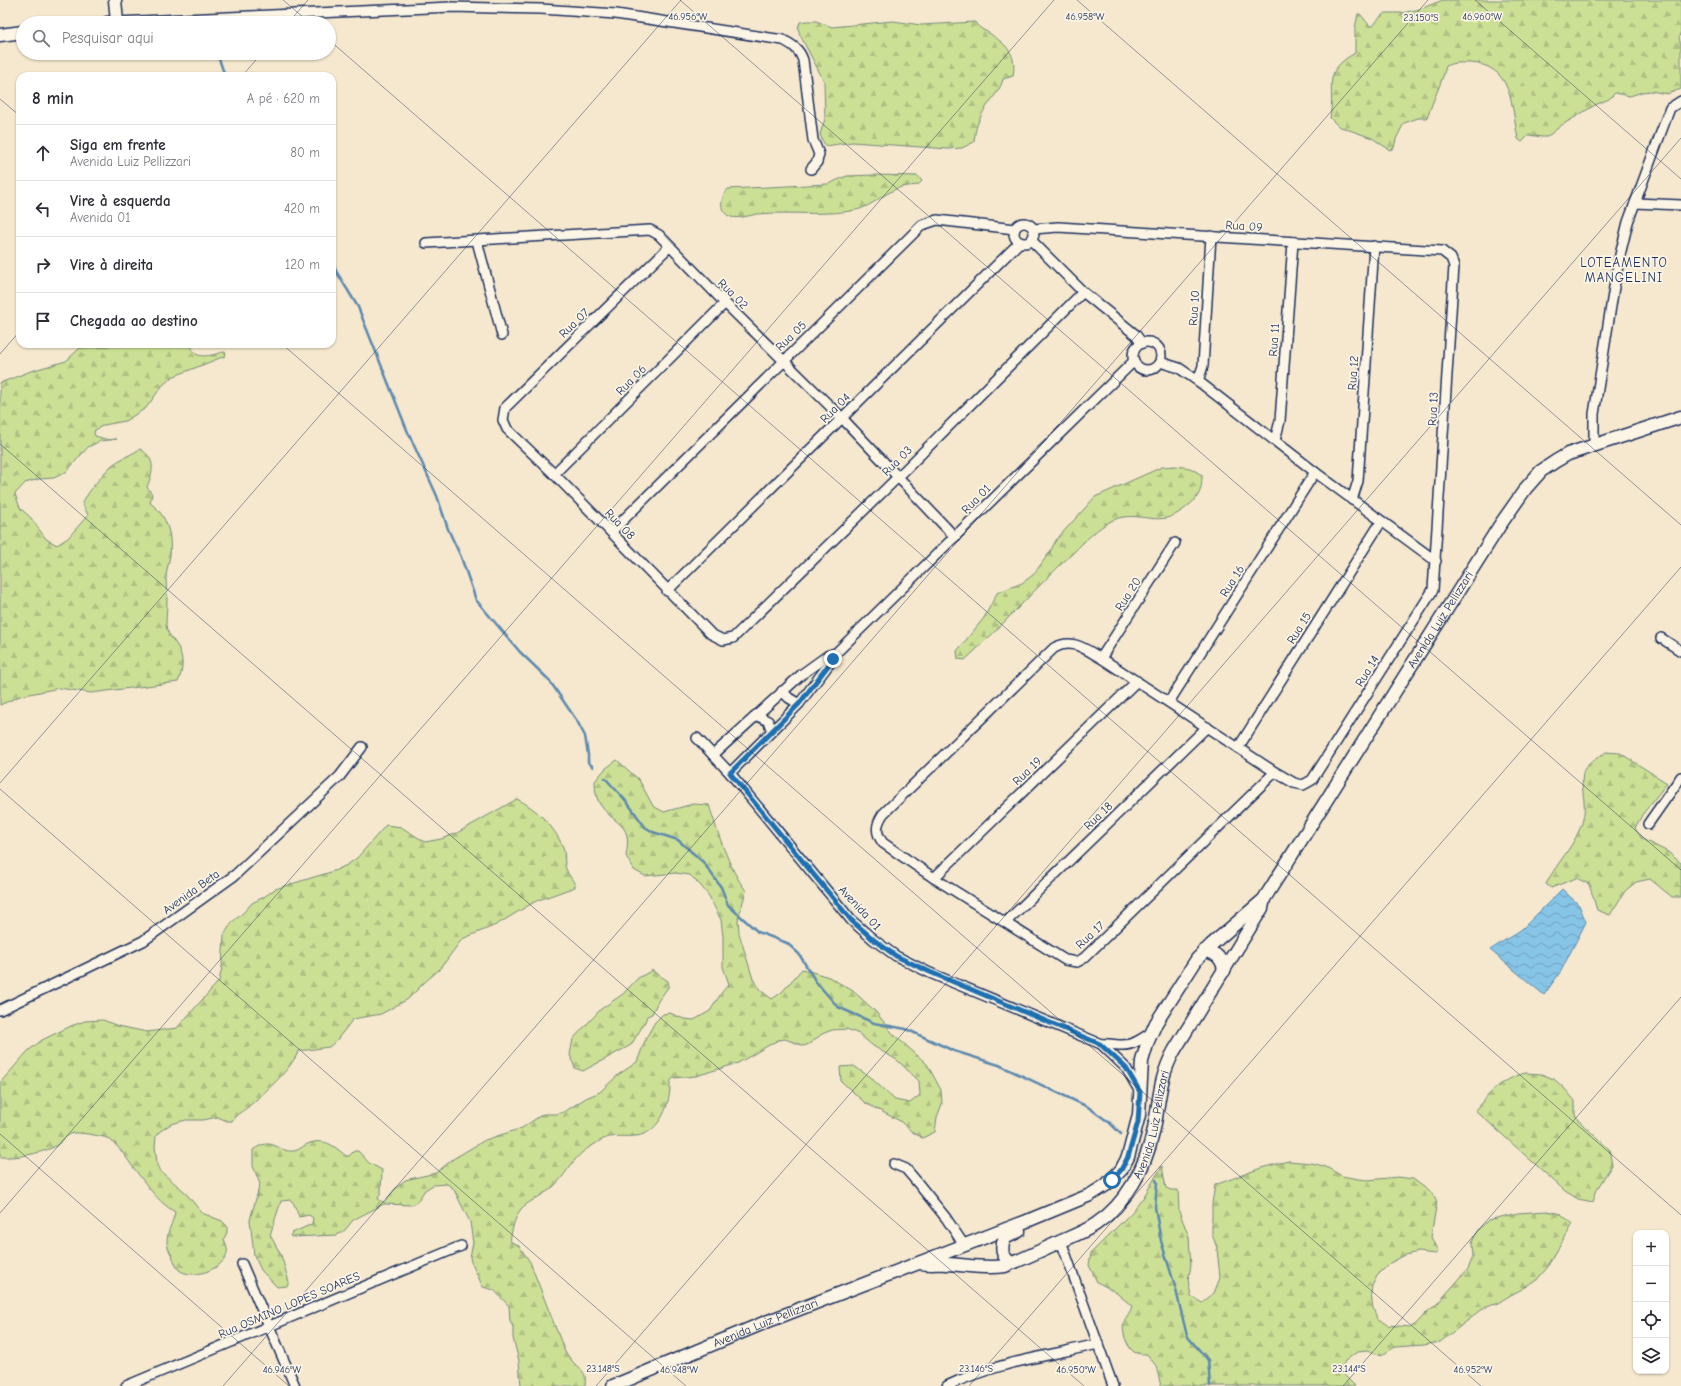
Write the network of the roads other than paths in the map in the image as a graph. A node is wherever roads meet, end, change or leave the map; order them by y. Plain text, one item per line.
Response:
1 (115, 0) edge
2 (113, 16) edge
3 (248, 16) edge
4 (16, 33) edge
5 (0, 35) edge
6 (1681, 101) edge
7 (811, 169) dead end
8 (1635, 203) junction
9 (1681, 205) edge
10 (1015, 229) junction
11 (1033, 229) junction
12 (1212, 236) junction
13 (1031, 240) junction
14 (477, 241) junction
15 (1020, 242) junction
16 (1293, 242) junction
17 (426, 243) dead end
18 (1374, 246) junction
19 (669, 247) junction
20 (1451, 258) joint
21 (1083, 292) junction
22 (725, 303) junction
23 (502, 335) dead end
24 (1142, 343) junction
25 (784, 360) junction
26 (1134, 361) junction
27 (1160, 362) junction
28 (1198, 381) junction
29 (1681, 417) edge
30 (842, 418) junction
31 (503, 420) joint
32 (1275, 440) junction
33 (1594, 445) junction
34 (1315, 472) junction
35 (554, 474) junction
36 (898, 477) junction
37 (1352, 500) junction
38 (1381, 522) junction
39 (611, 532) junction
40 (955, 537) junction
41 (1175, 543) dead end
42 (1436, 562) junction
43 (667, 591) junction
44 (1661, 638) dead end
45 (723, 640) joint
46 (1681, 651) edge
47 (836, 653) junction
48 (1101, 658) junction
49 (802, 674) junction
50 (1137, 681) junction
51 (815, 685) junction
52 (782, 691) junction
53 (1169, 702) junction
54 (799, 704) junction
55 (756, 715) junction
56 (1208, 728) junction
57 (772, 730) junction
58 (697, 738) dead end
59 (362, 747) dead end
60 (1238, 748) junction
61 (713, 755) junction
62 (1275, 772) junction
63 (730, 773) junction
64 (1681, 777) edge
65 (1648, 824) dead end
66 (934, 878) junction
67 (1264, 899) junction
68 (1006, 922) junction
69 (1204, 951) junction
70 (1224, 971) junction
71 (0, 1010) edge
72 (1152, 1032) junction
73 (1100, 1044) junction
74 (1140, 1092) junction
75 (894, 1164) dead end
76 (1027, 1221) junction
77 (1061, 1241) junction
78 (964, 1245) junction
79 (461, 1246) dead end
80 (920, 1263) junction
81 (1012, 1263) junction
82 (242, 1264) dead end
83 (270, 1326) junction
84 (1098, 1344) junction
85 (126, 1386) edge
86 (295, 1386) edge
87 (613, 1386) edge
88 (946, 1386) edge
89 (1113, 1386) edge

1 - 2 main road
3 - 7 street
4 - 5 main road
6 - 8 street
8 - 9 street
8 - 33 street
10 - 11 street
10 - 15 street
10 - 25 street, Rua 05
11 - 12 street, Rua 09
11 - 13 street
12 - 16 street, Rua 09
12 - 28 street, Rua 10
13 - 15 street
13 - 21 street
14 - 17 street, Rua 02
14 - 19 street, Rua 02
14 - 23 street
15 - 30 street, Rua 04
16 - 18 street, Rua 09
16 - 32 street, Rua 11
18 - 20 street, Rua 09
18 - 37 street, Rua 12
19 - 22 street, Rua 02
19 - 31 street, Rua 07
20 - 42 street, Rua 13
21 - 24 street
21 - 36 street, Rua 03
22 - 25 street, Rua 02
22 - 35 street, Rua 06
24 - 26 street
24 - 27 street
25 - 30 street, Rua 02
25 - 39 street, Rua 05
26 - 27 street
26 - 40 street, Rua 01
27 - 28 street
28 - 32 street
29 - 33 main road, Avenida Luiz Pellizzari
30 - 36 street, Rua 02
30 - 43 street, Rua 04
31 - 35 street, Rua 08
32 - 34 street
33 - 67 main road, Avenida Luiz Pellizzari
34 - 37 street
34 - 53 street, Rua 16
35 - 39 street, Rua 08
36 - 40 street, Rua 02
36 - 45 street, Rua 03
37 - 38 street
38 - 42 street
38 - 60 street, Rua 15
39 - 43 street, Rua 08
40 - 47 street, Rua 01
41 - 48 street, Rua 20
42 - 62 street, Rua 14
43 - 45 street, Rua 08
44 - 46 street
47 - 49 street
47 - 51 street
48 - 50 street
48 - 66 street, Rua 17
49 - 51 street
49 - 52 street
50 - 53 street
50 - 66 street, Rua 19
51 - 54 street
52 - 54 street
52 - 55 street
53 - 56 street
54 - 57 street
55 - 57 street
55 - 61 street
56 - 60 street
56 - 68 street, Rua 18
57 - 63 street
58 - 61 street, Avenida 01
59 - 71 street, Avenida Beta
60 - 62 street
61 - 63 street, Avenida 01
62 - 68 street, Rua 17
63 - 73 street, Avenida 01
64 - 65 street
66 - 68 street, Rua 17
67 - 69 main road, Avenida Luiz Pellizzari
67 - 70 main road, Avenida Luiz Pellizzari
69 - 70 main road
69 - 72 main road, Avenida Luiz Pellizzari
70 - 77 main road, Avenida Luiz Pellizzari
72 - 73 street, Avenida 01
72 - 74 main road, Avenida Luiz Pellizzari
73 - 74 street, Avenida 01
74 - 76 main road, Avenida Luiz Pellizzari
75 - 78 street
76 - 78 main road, Avenida Luiz Pellizzari
76 - 81 main road
77 - 81 main road, Avenida Luiz Pellizzari
77 - 84 street
78 - 80 main road, Avenida Luiz Pellizzari
79 - 83 street, Rua OSMINO LOPES SOARES
80 - 81 main road, Avenida Luiz Pellizzari
80 - 87 main road, Avenida Luiz Pellizzari
82 - 83 street
83 - 85 street, Rua OSMINO LOPES SOARES
83 - 86 street
84 - 88 street
84 - 89 street

